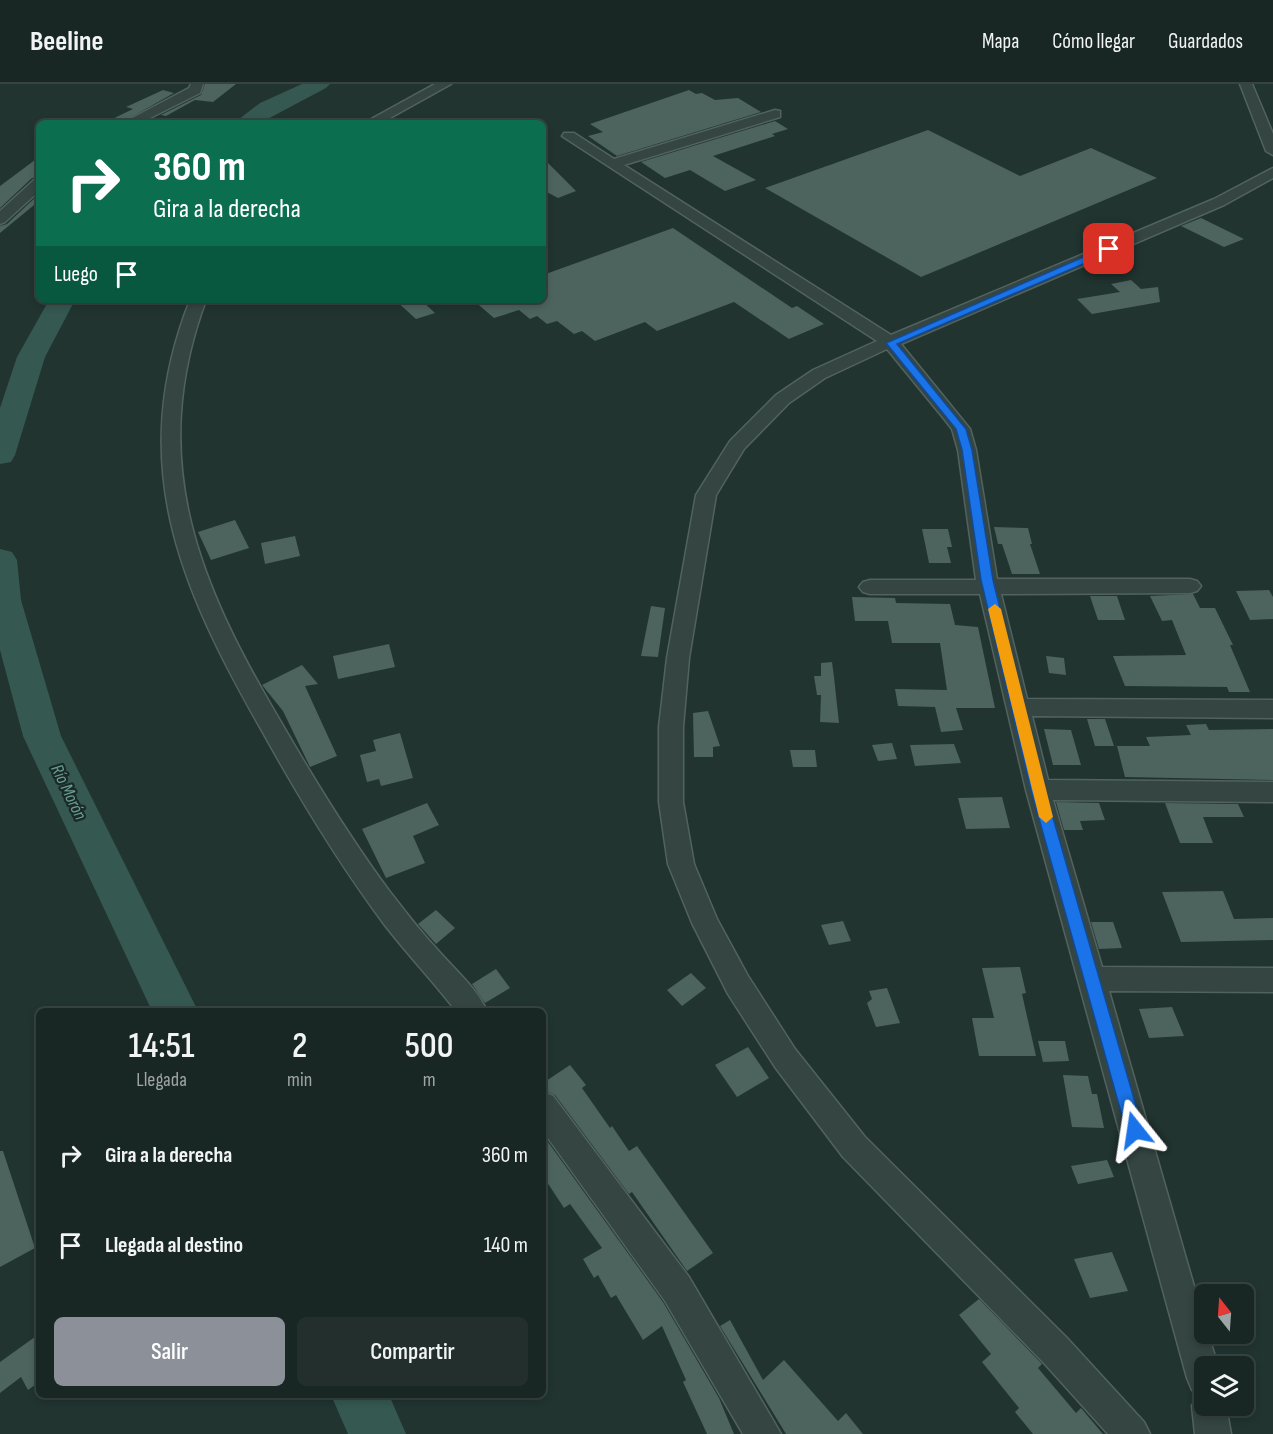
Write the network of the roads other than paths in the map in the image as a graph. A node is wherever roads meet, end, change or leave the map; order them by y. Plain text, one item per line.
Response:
1 (197, 84) edge
2 (445, 84) edge
3 (1246, 84) edge
4 (775, 114) dead end
5 (136, 120) edge
6 (377, 120) edge
7 (569, 136) dead end
8 (1273, 151) edge
9 (612, 164) junction
10 (1273, 172) edge
11 (36, 186) edge
12 (0, 219) edge
13 (197, 303) edge
14 (891, 343) junction
15 (1190, 586) dead end
16 (870, 587) dead end
17 (990, 588) junction
18 (1018, 707) junction
19 (1273, 709) edge
20 (1038, 790) junction
21 (1273, 792) edge
22 (1094, 979) junction
23 (1273, 980) edge
24 (470, 1008) edge
25 (546, 1110) edge
26 (1198, 1356) edge
27 (1210, 1416) edge
28 (763, 1434) edge
29 (1132, 1434) edge
30 (1213, 1434) edge

1 - 5 street
2 - 6 street
3 - 8 street
4 - 9 street
7 - 9 street
9 - 14 street
10 - 14 street
11 - 12 street
13 - 24 street
14 - 17 street
14 - 29 street
15 - 17 street
16 - 17 street
17 - 18 street
18 - 19 street
18 - 20 street
20 - 21 street
20 - 22 street
22 - 23 street
22 - 26 street
25 - 28 street
27 - 30 street

